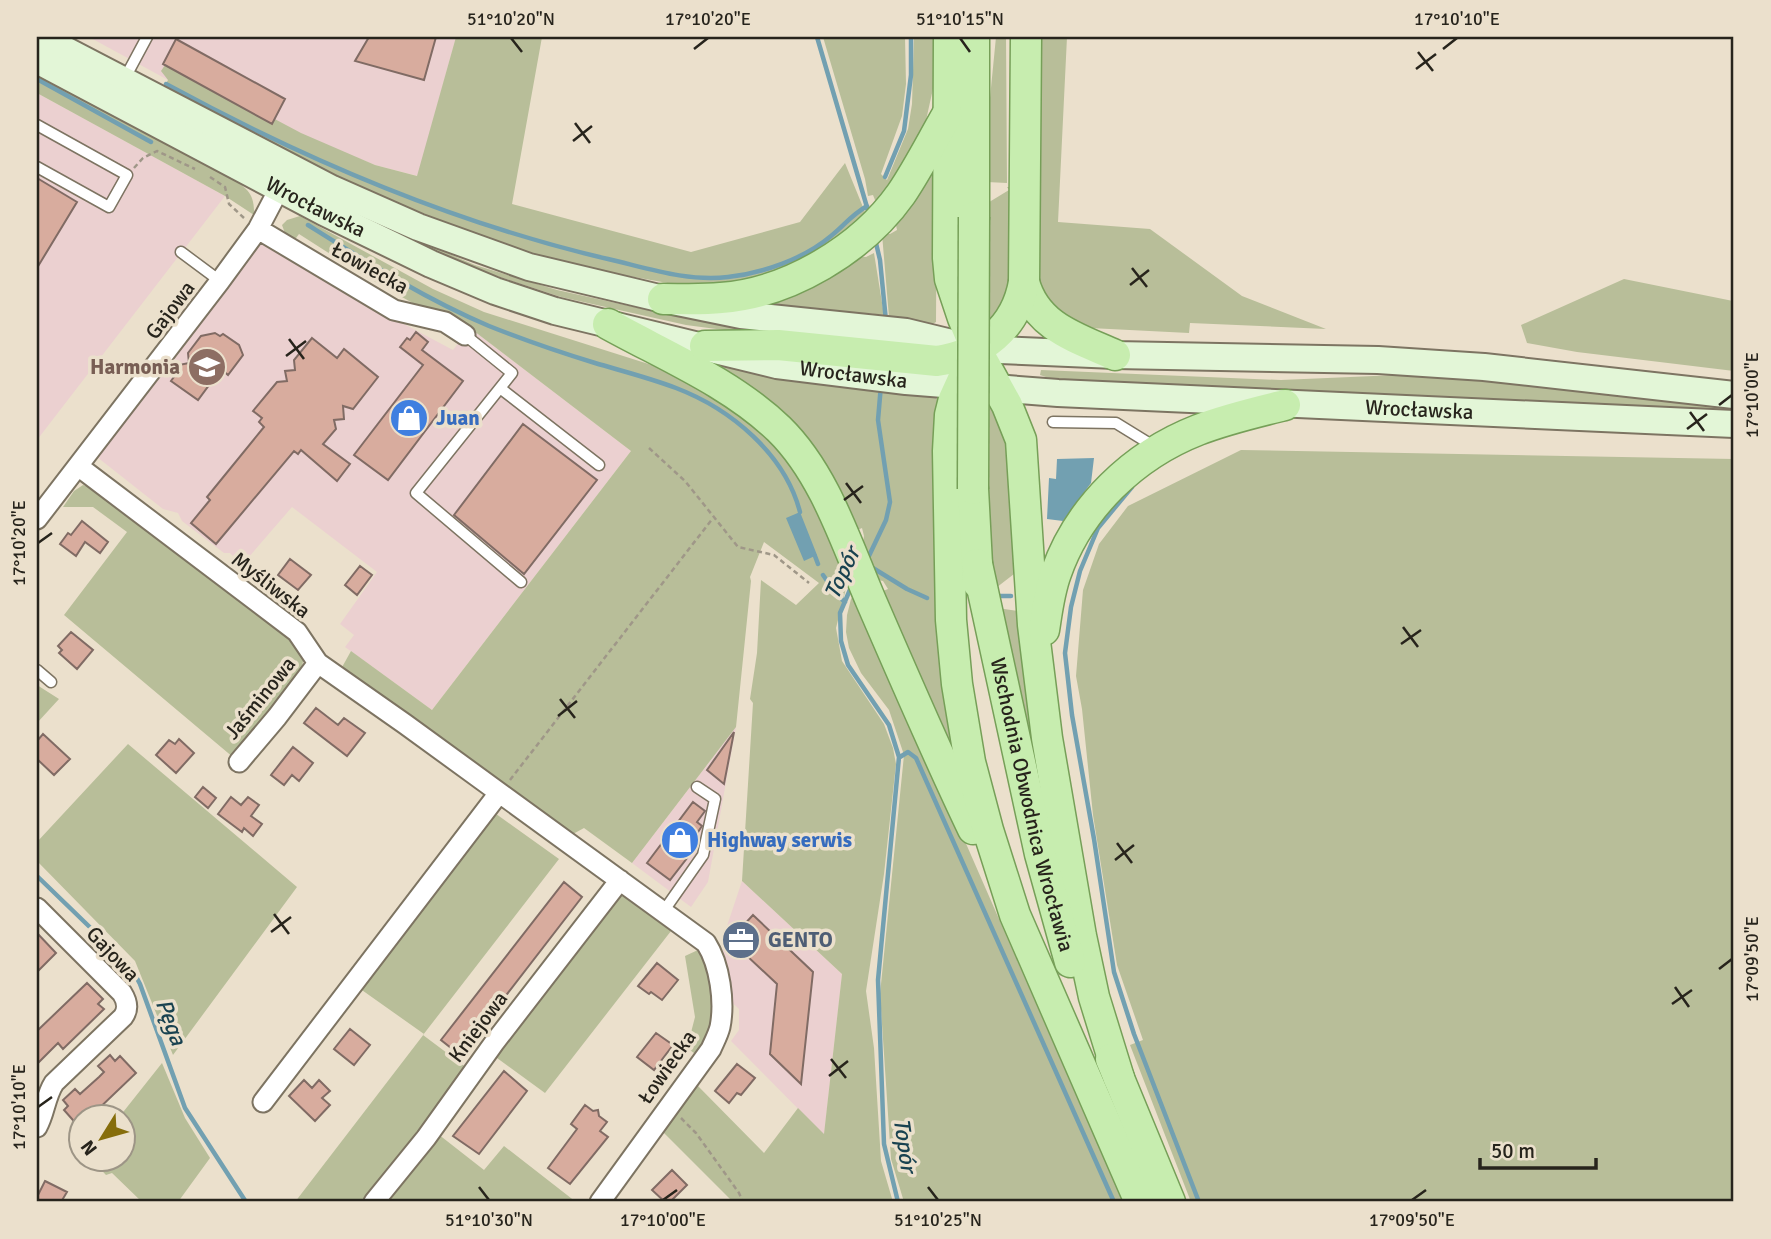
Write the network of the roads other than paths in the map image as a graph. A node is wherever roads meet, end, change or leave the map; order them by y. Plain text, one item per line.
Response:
1 (40, 37) edge
2 (147, 37) edge
3 (949, 37) edge
4 (974, 37) edge
5 (988, 37) edge
6 (1026, 37) edge
7 (37, 60) edge
8 (123, 82) junction
9 (948, 113) junction
10 (37, 125) edge
11 (37, 167) edge
12 (974, 171) junction
13 (279, 189) junction
14 (258, 229) junction
15 (181, 252) dead end
16 (220, 281) junction
17 (1024, 282) junction
18 (663, 299) junction
19 (608, 324) junction
20 (465, 335) joint
21 (705, 346) joint
22 (976, 349) junction
23 (862, 353) junction
24 (1115, 355) junction
25 (906, 357) junction
26 (960, 386) junction
27 (500, 388) junction
28 (999, 389) junction
29 (1734, 395) edge
30 (1285, 405) junction
31 (1053, 422) dead end
32 (1734, 424) edge
33 (1158, 449) junction
34 (599, 465) dead end
35 (78, 466) junction
36 (37, 519) edge
37 (977, 564) junction
38 (521, 582) dead end
39 (318, 663) junction
40 (1038, 665) junction
41 (37, 670) edge
42 (51, 682) dead end
43 (239, 762) dead end
44 (697, 787) dead end
45 (499, 793) junction
46 (620, 880) junction
47 (37, 908) edge
48 (663, 912) junction
49 (1015, 915) junction
50 (706, 943) joint
51 (1068, 1035) junction
52 (1119, 1078) junction
53 (263, 1102) dead end
54 (37, 1127) edge
55 (374, 1202) edge
56 (600, 1202) edge
57 (1140, 1202) edge
58 (1170, 1202) edge

1 - 8 main road, Wrocławska
2 - 8 lane
3 - 9 main road
4 - 12 main road, Wschodnia Obwodnica Wrocławia
5 - 12 main road, Wschodnia Obwodnica Wrocławia
6 - 17 main road
7 - 13 main road, Wrocławska
8 - 18 main road, Wrocławska
9 - 18 main road
9 - 22 main road
10 - 11 lane
12 - 37 main road, Wschodnia Obwodnica Wrocławia, bridge
13 - 14 street, Gajowa
13 - 19 main road, Wrocławska
14 - 16 street, Gajowa
14 - 20 street, Łowiecka
15 - 16 lane
16 - 35 street, Gajowa
17 - 22 main road
17 - 24 main road
18 - 23 main road, Wrocławska
19 - 21 main road, Wrocławska
19 - 49 main road
20 - 27 lane
21 - 23 main road
22 - 24 main road
22 - 25 main road
22 - 26 main road
22 - 28 main road
23 - 25 main road
24 - 29 main road
25 - 26 main road, Wrocławska
26 - 28 main road, Wrocławska
26 - 49 main road
27 - 34 lane
27 - 38 lane
28 - 30 main road, Wrocławska
28 - 40 main road
30 - 32 main road, Wrocławska
30 - 33 main road
31 - 33 lane
33 - 40 main road
35 - 36 street, Gajowa
35 - 39 street, Myśliwska
37 - 51 main road, Wschodnia Obwodnica Wrocławia
37 - 52 main road, Wschodnia Obwodnica Wrocławia
39 - 43 street, Jaśminowa
39 - 45 street, Myśliwska
40 - 52 main road
41 - 42 lane
44 - 48 lane
45 - 46 street, Myśliwska
45 - 53 street
46 - 48 street, Myśliwska
46 - 55 street, Kniejowa
47 - 54 street, Gajowa
48 - 50 street, Myśliwska
49 - 51 main road
50 - 56 street, Łowiecka
51 - 57 main road
52 - 58 main road

